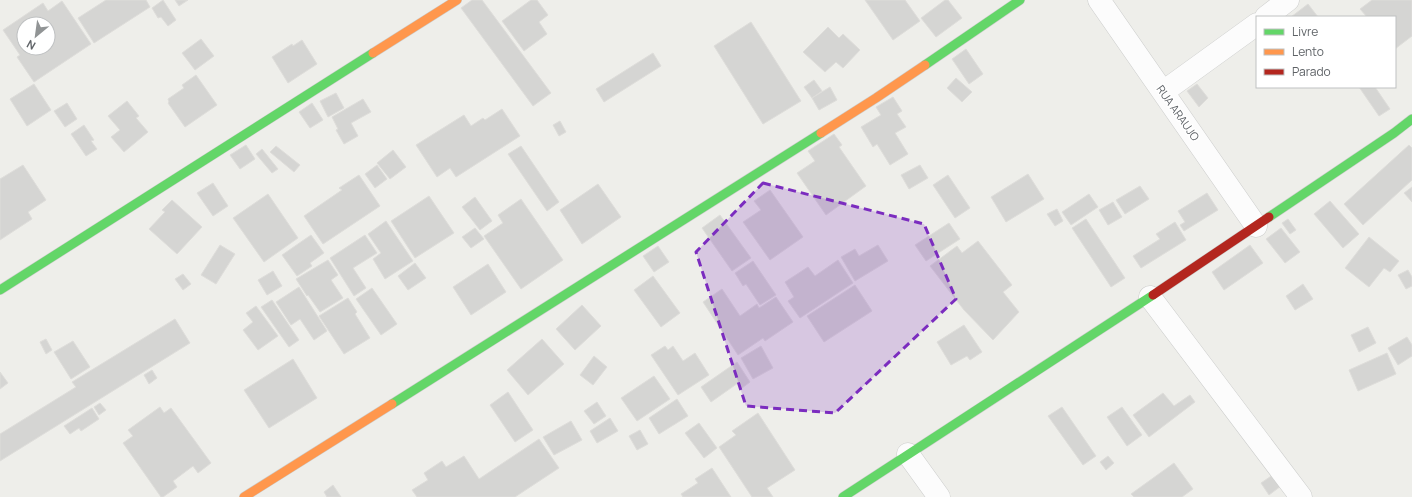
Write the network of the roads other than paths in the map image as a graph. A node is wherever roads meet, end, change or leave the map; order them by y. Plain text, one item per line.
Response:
1 (457, 0) edge
2 (1020, 0) edge
3 (1099, 0) edge
4 (1288, 0) edge
5 (1267, 16) edge
6 (1256, 25) edge
7 (1163, 92) junction
8 (1412, 119) edge
9 (1256, 226) junction
10 (0, 290) edge
11 (1150, 297) junction
12 (908, 454) junction
13 (244, 497) edge
14 (843, 497) edge
15 (939, 497) edge
16 (1300, 497) edge

1 - 10 street
2 - 13 street
3 - 7 street, RUA ARAUJO
4 - 5 street
6 - 7 street
7 - 9 street, RUA ARAUJO
8 - 9 street
9 - 11 street
11 - 12 street
11 - 16 street
12 - 14 street
12 - 15 street

